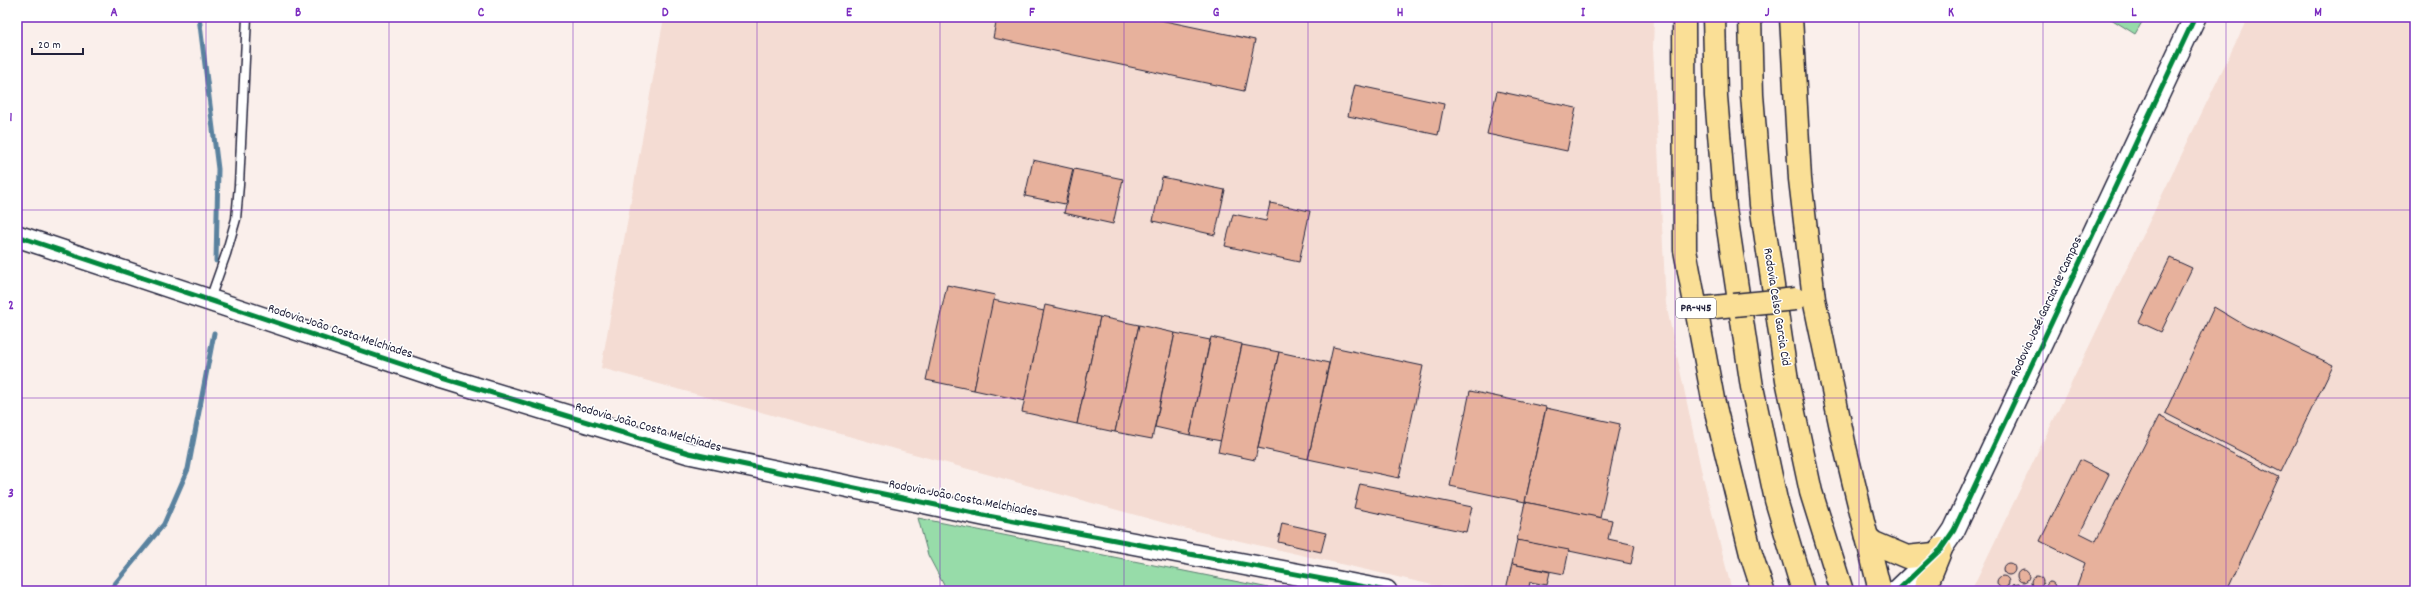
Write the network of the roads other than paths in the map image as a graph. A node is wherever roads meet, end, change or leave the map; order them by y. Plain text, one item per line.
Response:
1 (247, 17) edge
2 (1684, 17) edge
3 (1714, 17) edge
4 (1750, 17) edge
5 (1791, 17) edge
6 (2195, 17) edge
7 (17, 236) edge
8 (1805, 299) junction
9 (209, 300) junction
10 (1696, 309) junction
11 (1867, 537) junction
12 (1937, 552) junction
13 (1386, 591) edge
14 (1763, 591) edge
15 (1803, 591) edge
16 (1842, 591) edge
17 (1880, 591) edge
18 (1896, 591) edge
19 (1924, 591) edge

1 - 9 lane
2 - 10 highway, PR-445
3 - 15 highway
4 - 16 highway, Rodovia Celso Garcia Cid
5 - 8 highway
6 - 12 street, Rodovia José Garcia de Campos
7 - 9 street, Rodovia João Costa Melchiades
8 - 10 highway, bridge
8 - 11 highway
9 - 13 street, Rodovia João Costa Melchiades
10 - 14 highway, PR-445
11 - 12 highway
11 - 17 highway
12 - 18 street, Rodovia José Garcia de Campos
12 - 19 highway

